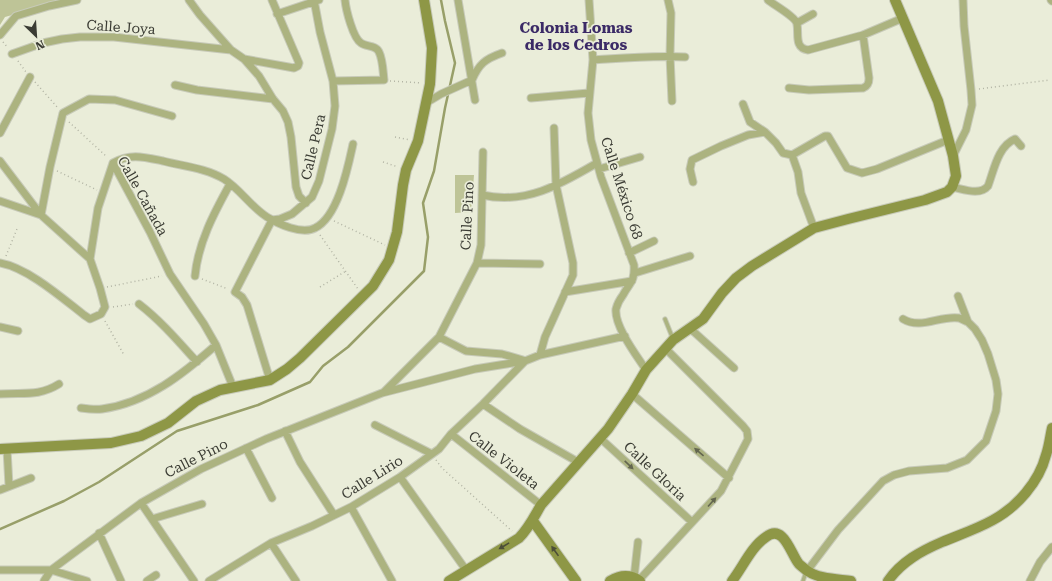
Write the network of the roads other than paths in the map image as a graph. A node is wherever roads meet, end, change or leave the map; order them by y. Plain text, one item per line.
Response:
1 (77, 0) edge
2 (189, 0) edge
3 (272, 0) edge
4 (315, 0) edge
5 (345, 0) edge
6 (424, 0) edge
7 (458, 0) edge
8 (589, 0) edge
9 (668, 0) edge
10 (768, 0) edge
11 (895, 0) edge
12 (963, 0) edge
13 (277, 14) junction
14 (813, 14) dead end
15 (903, 18) junction
16 (797, 23) junction
17 (862, 34) junction
18 (0, 36) edge
19 (231, 50) junction
20 (502, 53) dead end
21 (12, 54) road end
22 (670, 56) junction
23 (685, 57) dead end
24 (244, 59) junction
25 (593, 60) junction
26 (30, 77) road end
27 (333, 81) junction
28 (470, 81) junction
29 (174, 85) dead end
30 (789, 88) dead end
31 (589, 93) junction
32 (530, 98) dead end
33 (273, 99) junction
34 (475, 100) dead end
35 (672, 101) dead end
36 (426, 103) junction
37 (744, 104) dead end
38 (172, 116) dead end
39 (554, 128) dead end
40 (765, 132) junction
41 (0, 133) edge
42 (948, 140) junction
43 (353, 144) dead end
44 (1021, 146) dead end
45 (483, 152) dead end
46 (792, 155) junction
47 (953, 156) junction
48 (640, 157) dead end
49 (0, 161) edge
50 (113, 163) junction
51 (598, 166) junction
52 (693, 182) dead end
53 (230, 184) junction
54 (556, 185) junction
55 (952, 187) junction
56 (482, 195) junction
57 (0, 201) edge
58 (306, 203) junction
59 (41, 215) junction
60 (272, 220) junction
61 (814, 228) junction
62 (654, 241) dead end
63 (629, 253) junction
64 (690, 256) dead end
65 (90, 259) junction
66 (1, 264) edge
67 (477, 264) junction
68 (540, 264) dead end
69 (635, 273) junction
70 (194, 276) road end
71 (633, 281) junction
72 (566, 292) junction
73 (958, 296) dead end
74 (139, 304) road end
75 (666, 319) dead end
76 (903, 319) dead end
77 (968, 322) junction
78 (0, 327) edge
79 (689, 329) junction
80 (18, 331) dead end
81 (625, 336) junction
82 (439, 337) junction
83 (673, 340) junction
84 (216, 345) junction
85 (665, 348) junction
86 (540, 355) junction
87 (525, 361) junction
88 (197, 362) junction
89 (734, 368) dead end
90 (646, 370) junction
91 (270, 380) junction
92 (59, 384) dead end
93 (233, 387) junction
94 (382, 393) junction
95 (0, 394) edge
96 (632, 394) junction
97 (483, 404) junction
98 (81, 408) dead end
99 (375, 425) dead end
100 (1052, 428) edge
101 (285, 431) junction
102 (451, 434) junction
103 (600, 438) junction
104 (246, 448) junction
105 (4, 449) edge
106 (432, 454) junction
107 (578, 462) junction
108 (400, 476) junction
109 (31, 478) dead end
110 (729, 478) junction
111 (9, 486) junction
112 (0, 490) edge
113 (272, 498) dead end
114 (141, 502) junction
115 (202, 504) dead end
116 (541, 505) junction
117 (351, 507) junction
118 (334, 515) junction
119 (152, 519) junction
120 (533, 521) junction
121 (692, 522) junction
122 (99, 533) junction
123 (638, 542) dead end
124 (271, 543) junction
125 (1052, 547) edge
126 (0, 570) edge
127 (51, 570) junction
128 (466, 570) junction
129 (807, 571) junction
130 (156, 575) dead end
131 (638, 579) edge
132 (44, 581) edge
133 (87, 581) edge
134 (121, 581) edge
135 (147, 581) edge
136 (194, 581) edge
137 (209, 581) edge
138 (296, 581) edge
139 (392, 581) edge
140 (449, 581) edge
141 (576, 581) edge
142 (610, 581) edge
143 (732, 581) edge
144 (802, 581) edge
145 (851, 581) edge
146 (888, 581) edge
147 (1030, 581) edge

1 - 18 street
2 - 19 street
3 - 13 street
4 - 13 street
4 - 27 street, Calle Pera
5 - 27 street
6 - 36 street
7 - 28 street
8 - 25 street, Calle México 68
9 - 22 street
10 - 16 street
11 - 15 street
12 - 47 street
13 - 24 street
14 - 16 street
15 - 17 street
15 - 42 street
16 - 17 street
17 - 30 street
19 - 21 street, Calle Joya
19 - 24 street
20 - 28 street
22 - 23 street
22 - 25 street
22 - 35 street
24 - 33 street
25 - 31 street, Calle México 68
26 - 41 street
27 - 58 street, Calle Pera
28 - 34 street
28 - 36 street
29 - 33 street
31 - 32 street
31 - 51 street, Calle México 68
33 - 58 street
36 - 91 street
37 - 40 street
38 - 59 street
39 - 54 street
40 - 46 street
40 - 52 street
42 - 46 street
42 - 47 street
43 - 60 street
44 - 55 street
45 - 56 street, Calle Pino
46 - 61 street
47 - 55 street
48 - 51 street
49 - 59 street
50 - 53 street
50 - 65 street
50 - 84 street, Calle Cañada
51 - 54 street
51 - 63 street, Calle México 68
53 - 60 street
53 - 70 street
54 - 56 street
54 - 72 street
55 - 61 street
56 - 67 street, Calle Pino
57 - 59 street
58 - 60 street, Calle Pera
59 - 65 street
60 - 91 street
61 - 79 street
62 - 63 street
63 - 69 street, Calle México 68
64 - 69 street
65 - 66 street
67 - 68 street
67 - 82 street, Calle Pino
69 - 71 street
71 - 72 street
71 - 81 street
72 - 86 street
73 - 77 street
74 - 88 street
75 - 83 lane
76 - 77 street
77 - 129 street
78 - 80 street
79 - 83 street
79 - 89 street
81 - 86 street, Calle Pino
81 - 90 street
82 - 87 street
82 - 94 street, Calle Pino
83 - 85 street
84 - 88 street
84 - 93 street, Calle Cañada
85 - 90 street
85 - 110 street
86 - 87 street, Calle Pino
87 - 94 street, Calle Pino
87 - 97 street, Calle Lirio
88 - 98 street
90 - 96 street
91 - 93 street
92 - 95 street
93 - 105 street
94 - 101 street, Calle Pino
96 - 103 street
110 -> 96 street
97 - 102 street, Calle Lirio
97 - 107 street
99 - 106 street
100 - 146 street
101 - 104 street, Calle Pino
101 - 118 street
102 - 106 street, Calle Lirio
102 - 116 street, Calle Violeta
103 - 107 street
103 -> 121 street, Calle Gloria
104 - 113 street
104 - 114 street, Calle Pino
105 - 111 street
106 - 108 street, Calle Lirio
107 - 116 street
108 - 117 street, Calle Lirio
108 - 128 street
109 - 111 street
121 -> 110 street
111 - 112 street
114 - 119 street
114 - 122 street, Calle Pino
115 - 119 street
116 - 120 street
117 - 118 street, Calle Lirio
117 - 139 street
118 - 124 street, Calle Lirio
119 - 136 street
120 -> 128 street
141 -> 120 street
121 - 131 street
122 - 127 street, Calle Pino
122 - 134 street
123 - 131 street
124 - 137 street, Calle Lirio
124 - 138 street
125 - 147 street
126 - 127 street
127 - 132 street, Calle Pino
127 - 133 street
128 - 140 street
129 - 143 street
129 - 144 lane
129 - 145 street
130 - 135 street
131 - 142 street

